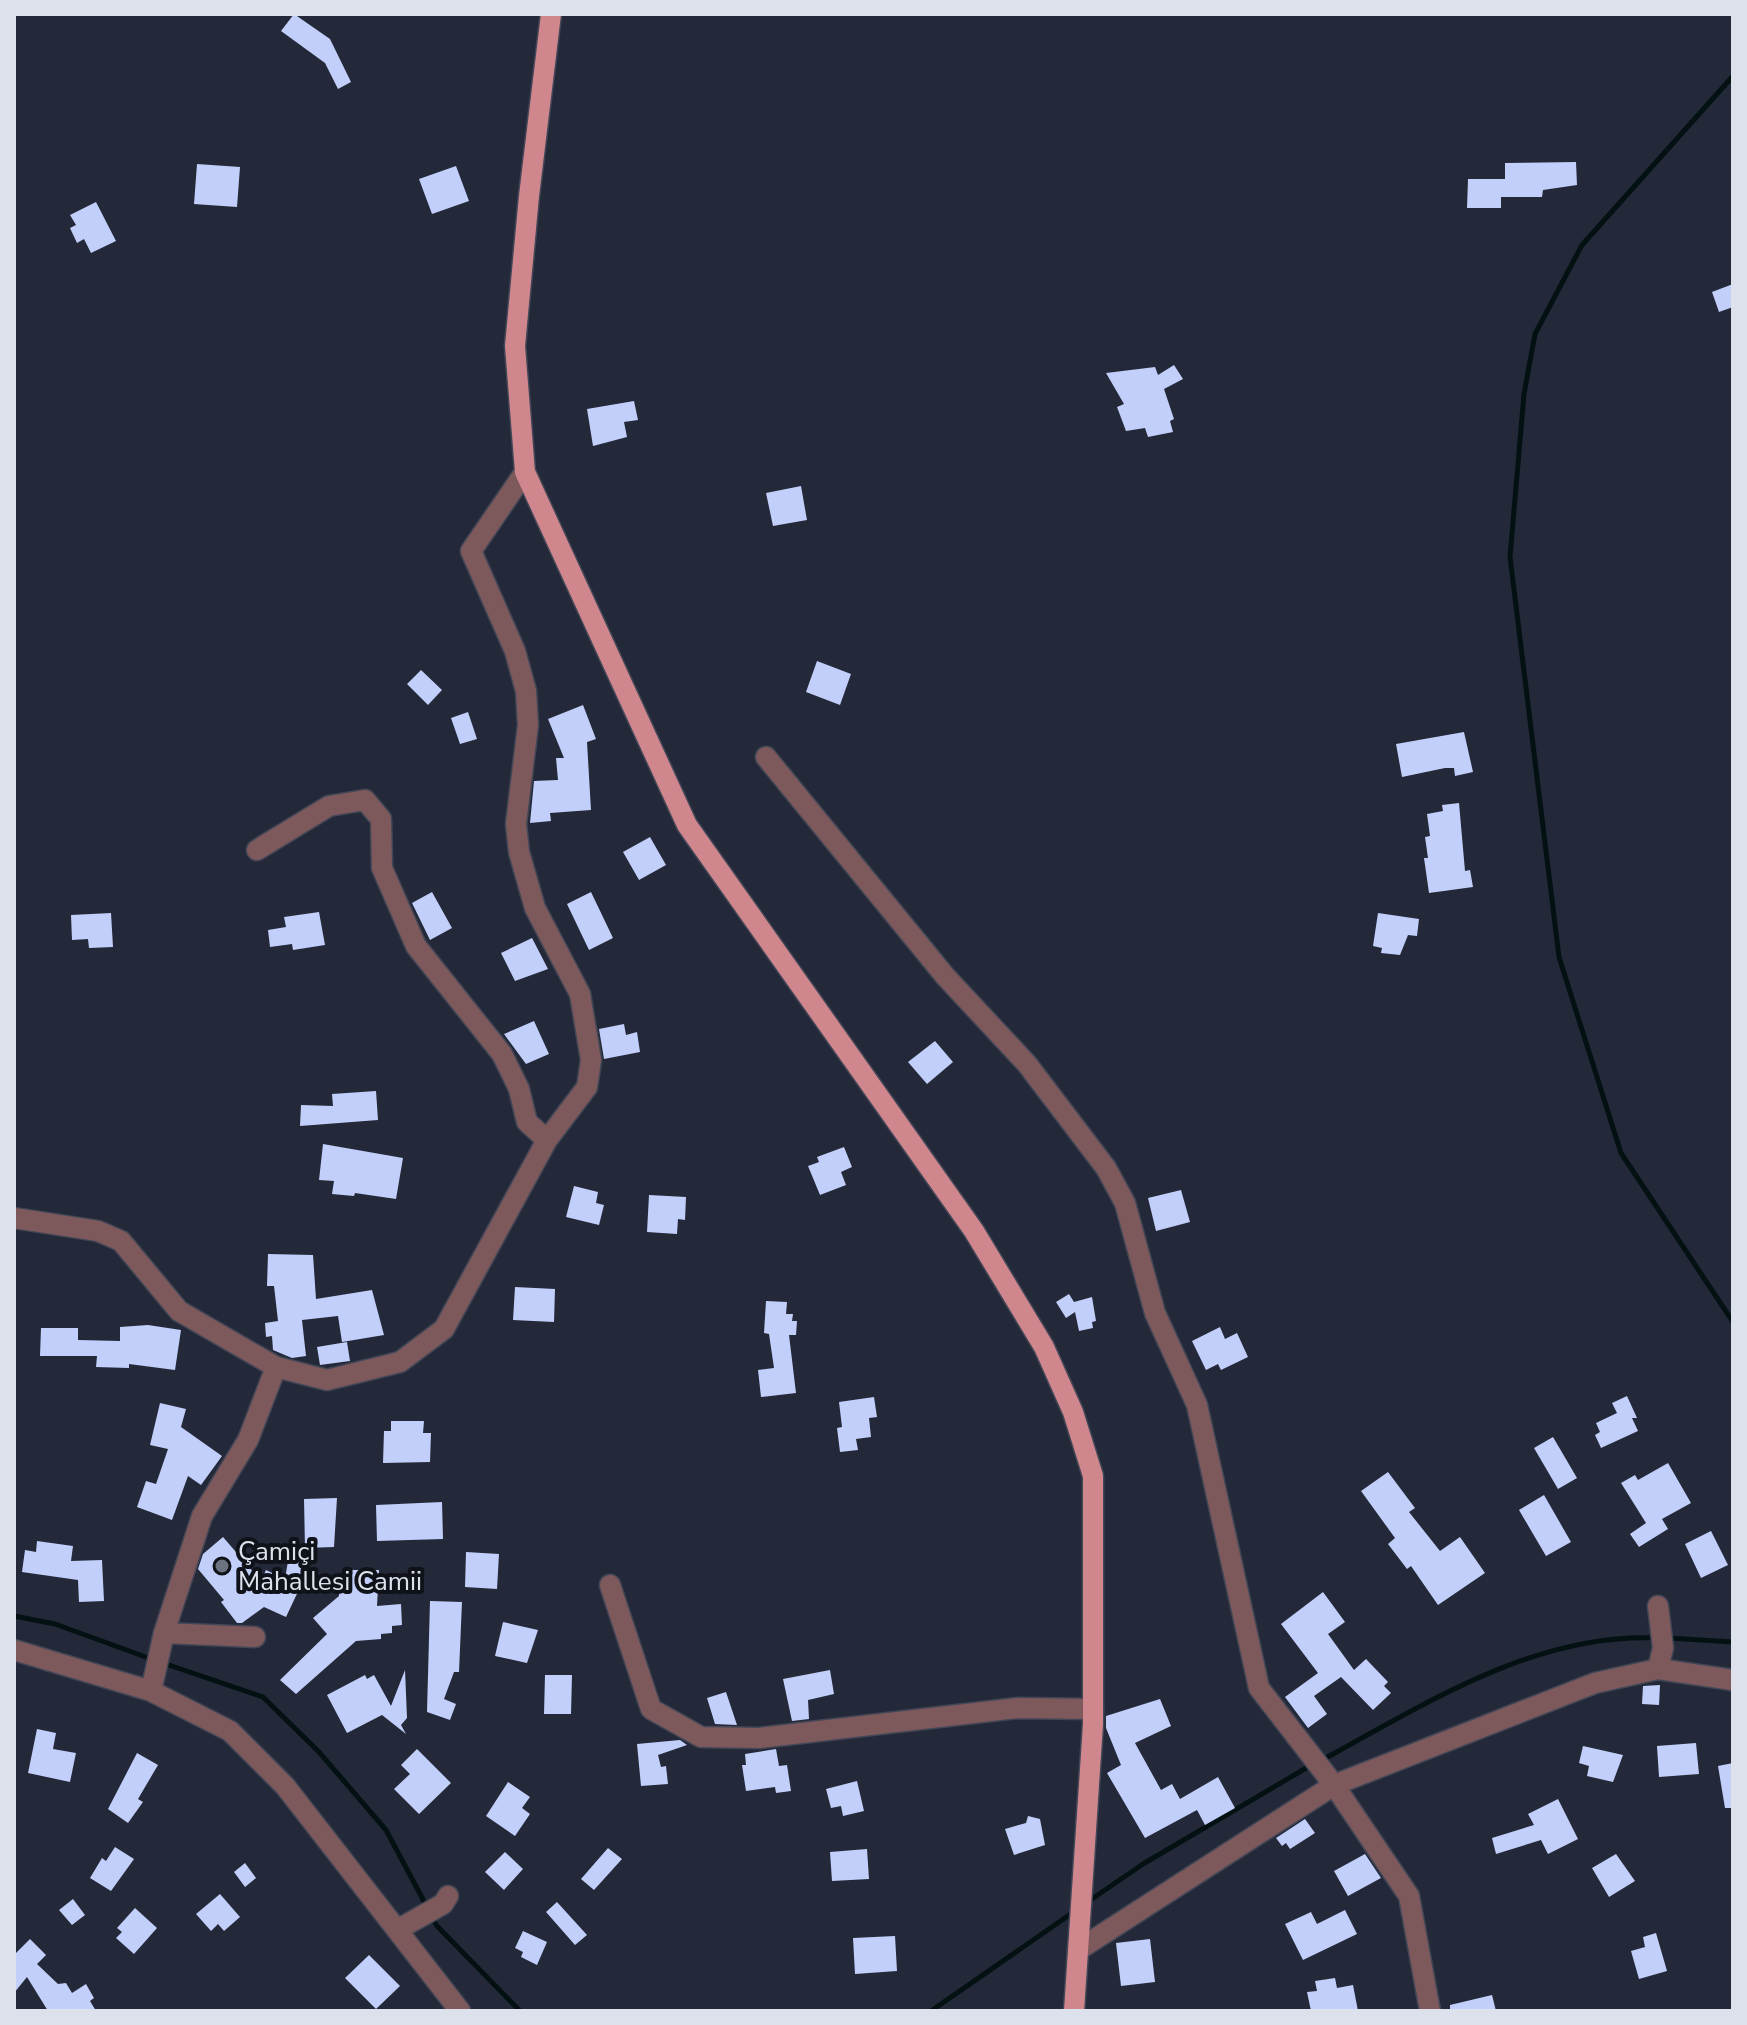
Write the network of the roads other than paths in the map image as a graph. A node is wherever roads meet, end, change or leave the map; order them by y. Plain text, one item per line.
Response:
1 (551, 14) edge
2 (525, 472) junction
3 (766, 757) dead end
4 (257, 850) dead end
5 (547, 1140) junction
6 (14, 1218) edge
7 (276, 1367) junction
8 (610, 1585) dead end
9 (1660, 1616) dead end
10 (255, 1637) dead end
11 (162, 1641) junction
12 (14, 1650) edge
13 (1658, 1669) junction
14 (1733, 1680) edge
15 (153, 1683) junction
16 (1093, 1709) junction
17 (1322, 1769) junction
18 (445, 1900) dead end
19 (397, 1930) junction
20 (1078, 1950) junction
21 (460, 2011) edge
22 (1074, 2011) edge
23 (1430, 2011) edge

1 - 2 main road
2 - 5 street
2 - 16 main road
3 - 17 street
4 - 5 street
5 - 7 street
6 - 7 street
7 - 11 street
8 - 16 street
9 - 13 street
10 - 11 street
11 - 15 street
12 - 15 street
13 - 14 street
13 - 17 street
15 - 19 street
16 - 20 main road
17 - 20 street
17 - 23 street
18 - 19 street
19 - 21 street
20 - 22 main road

